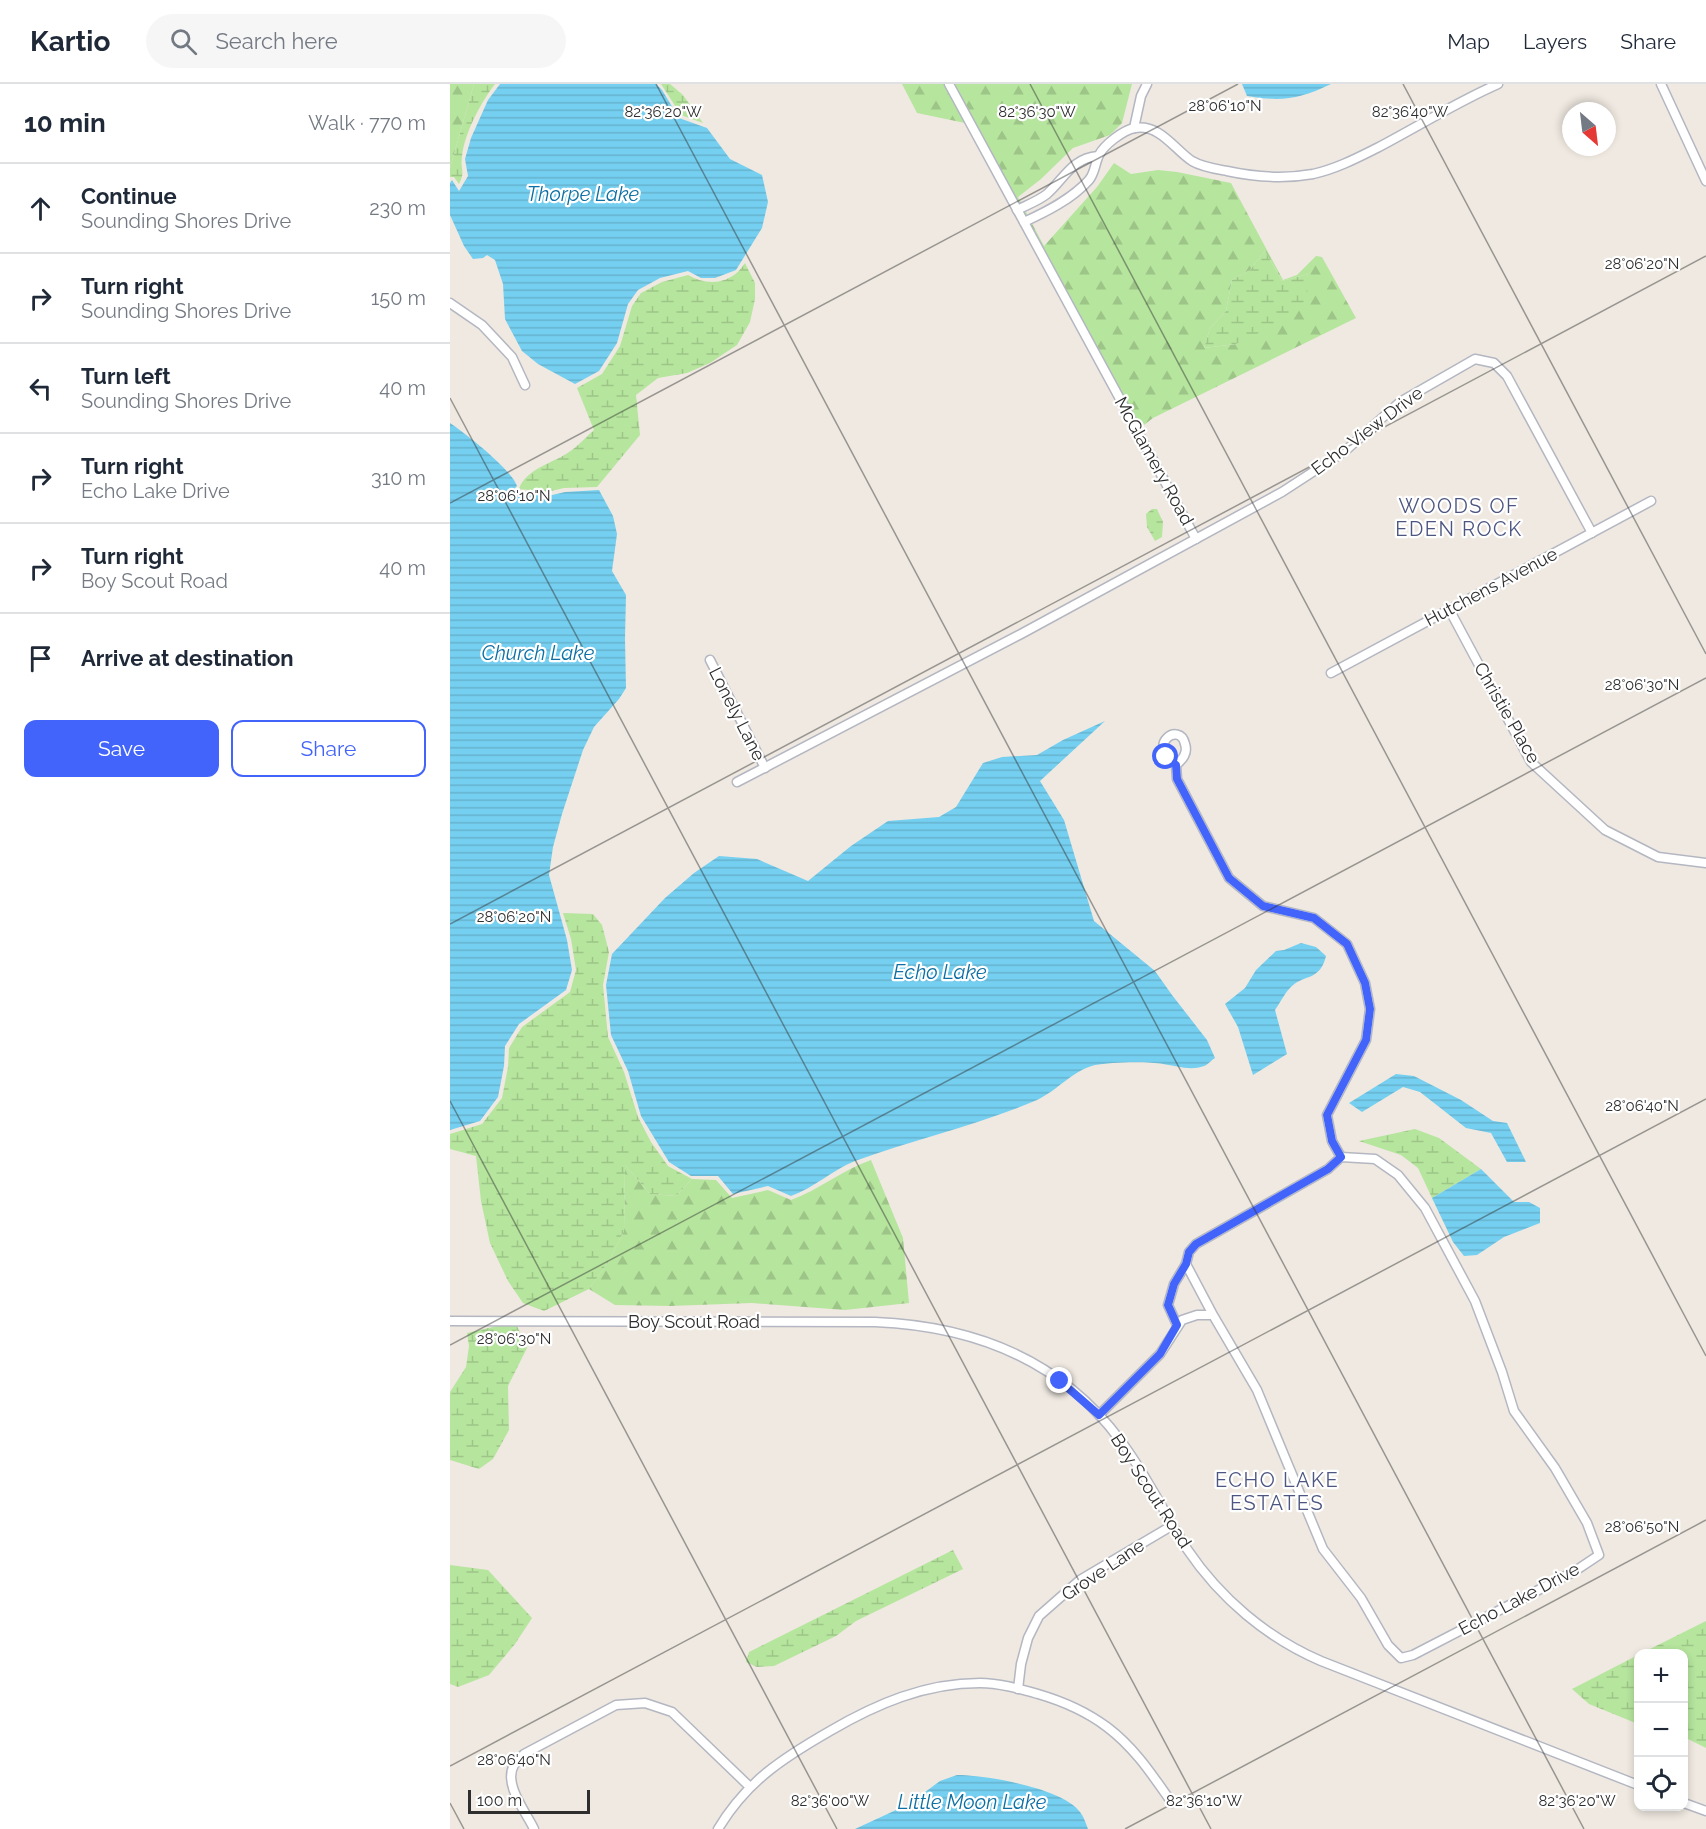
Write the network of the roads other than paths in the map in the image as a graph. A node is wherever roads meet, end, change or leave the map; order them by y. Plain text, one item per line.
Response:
1 (949, 84) edge
2 (1147, 84) edge
3 (1661, 84) edge
4 (1495, 85) edge
5 (1134, 128) junction
6 (1098, 156) junction
7 (1706, 181) edge
8 (1017, 210) junction
9 (1024, 222) junction
10 (450, 303) edge
11 (525, 385) dead end
12 (1651, 501) dead end
13 (1592, 533) junction
14 (1196, 539) junction
15 (1449, 609) junction
16 (710, 660) dead end
17 (1331, 673) dead end
18 (1176, 765) dead end
19 (765, 768) junction
20 (737, 782) dead end
21 (1706, 863) edge
22 (1341, 1157) junction
23 (1186, 1264) junction
24 (1213, 1315) junction
25 (450, 1321) edge
26 (1177, 1325) junction
27 (1099, 1415) junction
28 (1173, 1525) junction
29 (1018, 1689) junction
30 (1634, 1783) edge
31 (750, 1787) junction
32 (1172, 1803) dead end
33 (1688, 1805) edge
34 (1706, 1811) edge
35 (534, 1829) edge
36 (718, 1829) edge

1 - 8 street, McGlamery Road
2 - 5 street
3 - 7 street
4 - 5 street
5 - 6 street
6 - 8 street
6 - 9 street
8 - 9 street, McGlamery Road
9 - 14 street, McGlamery Road
10 - 11 street
12 - 13 street, Hutchens Avenue
13 - 14 street, Echo View Drive
13 - 15 street, Hutchens Avenue
14 - 19 street, McGlamery Road
15 - 17 street, Hutchens Avenue
15 - 21 street, Christie Place
16 - 19 street, Lonely Lane
18 - 22 street
19 - 20 street, McGlamery Road
22 - 23 street
22 - 24 street, Echo Lake Drive
23 - 24 street, Echo Lake Drive
23 - 26 street
24 - 26 street
25 - 27 street, Boy Scout Road
26 - 27 street
27 - 28 street, Boy Scout Road
28 - 29 street, Grove Lane
28 - 30 street, Boy Scout Road
29 - 31 street
29 - 32 street
31 - 35 street
31 - 36 street
33 - 34 street

